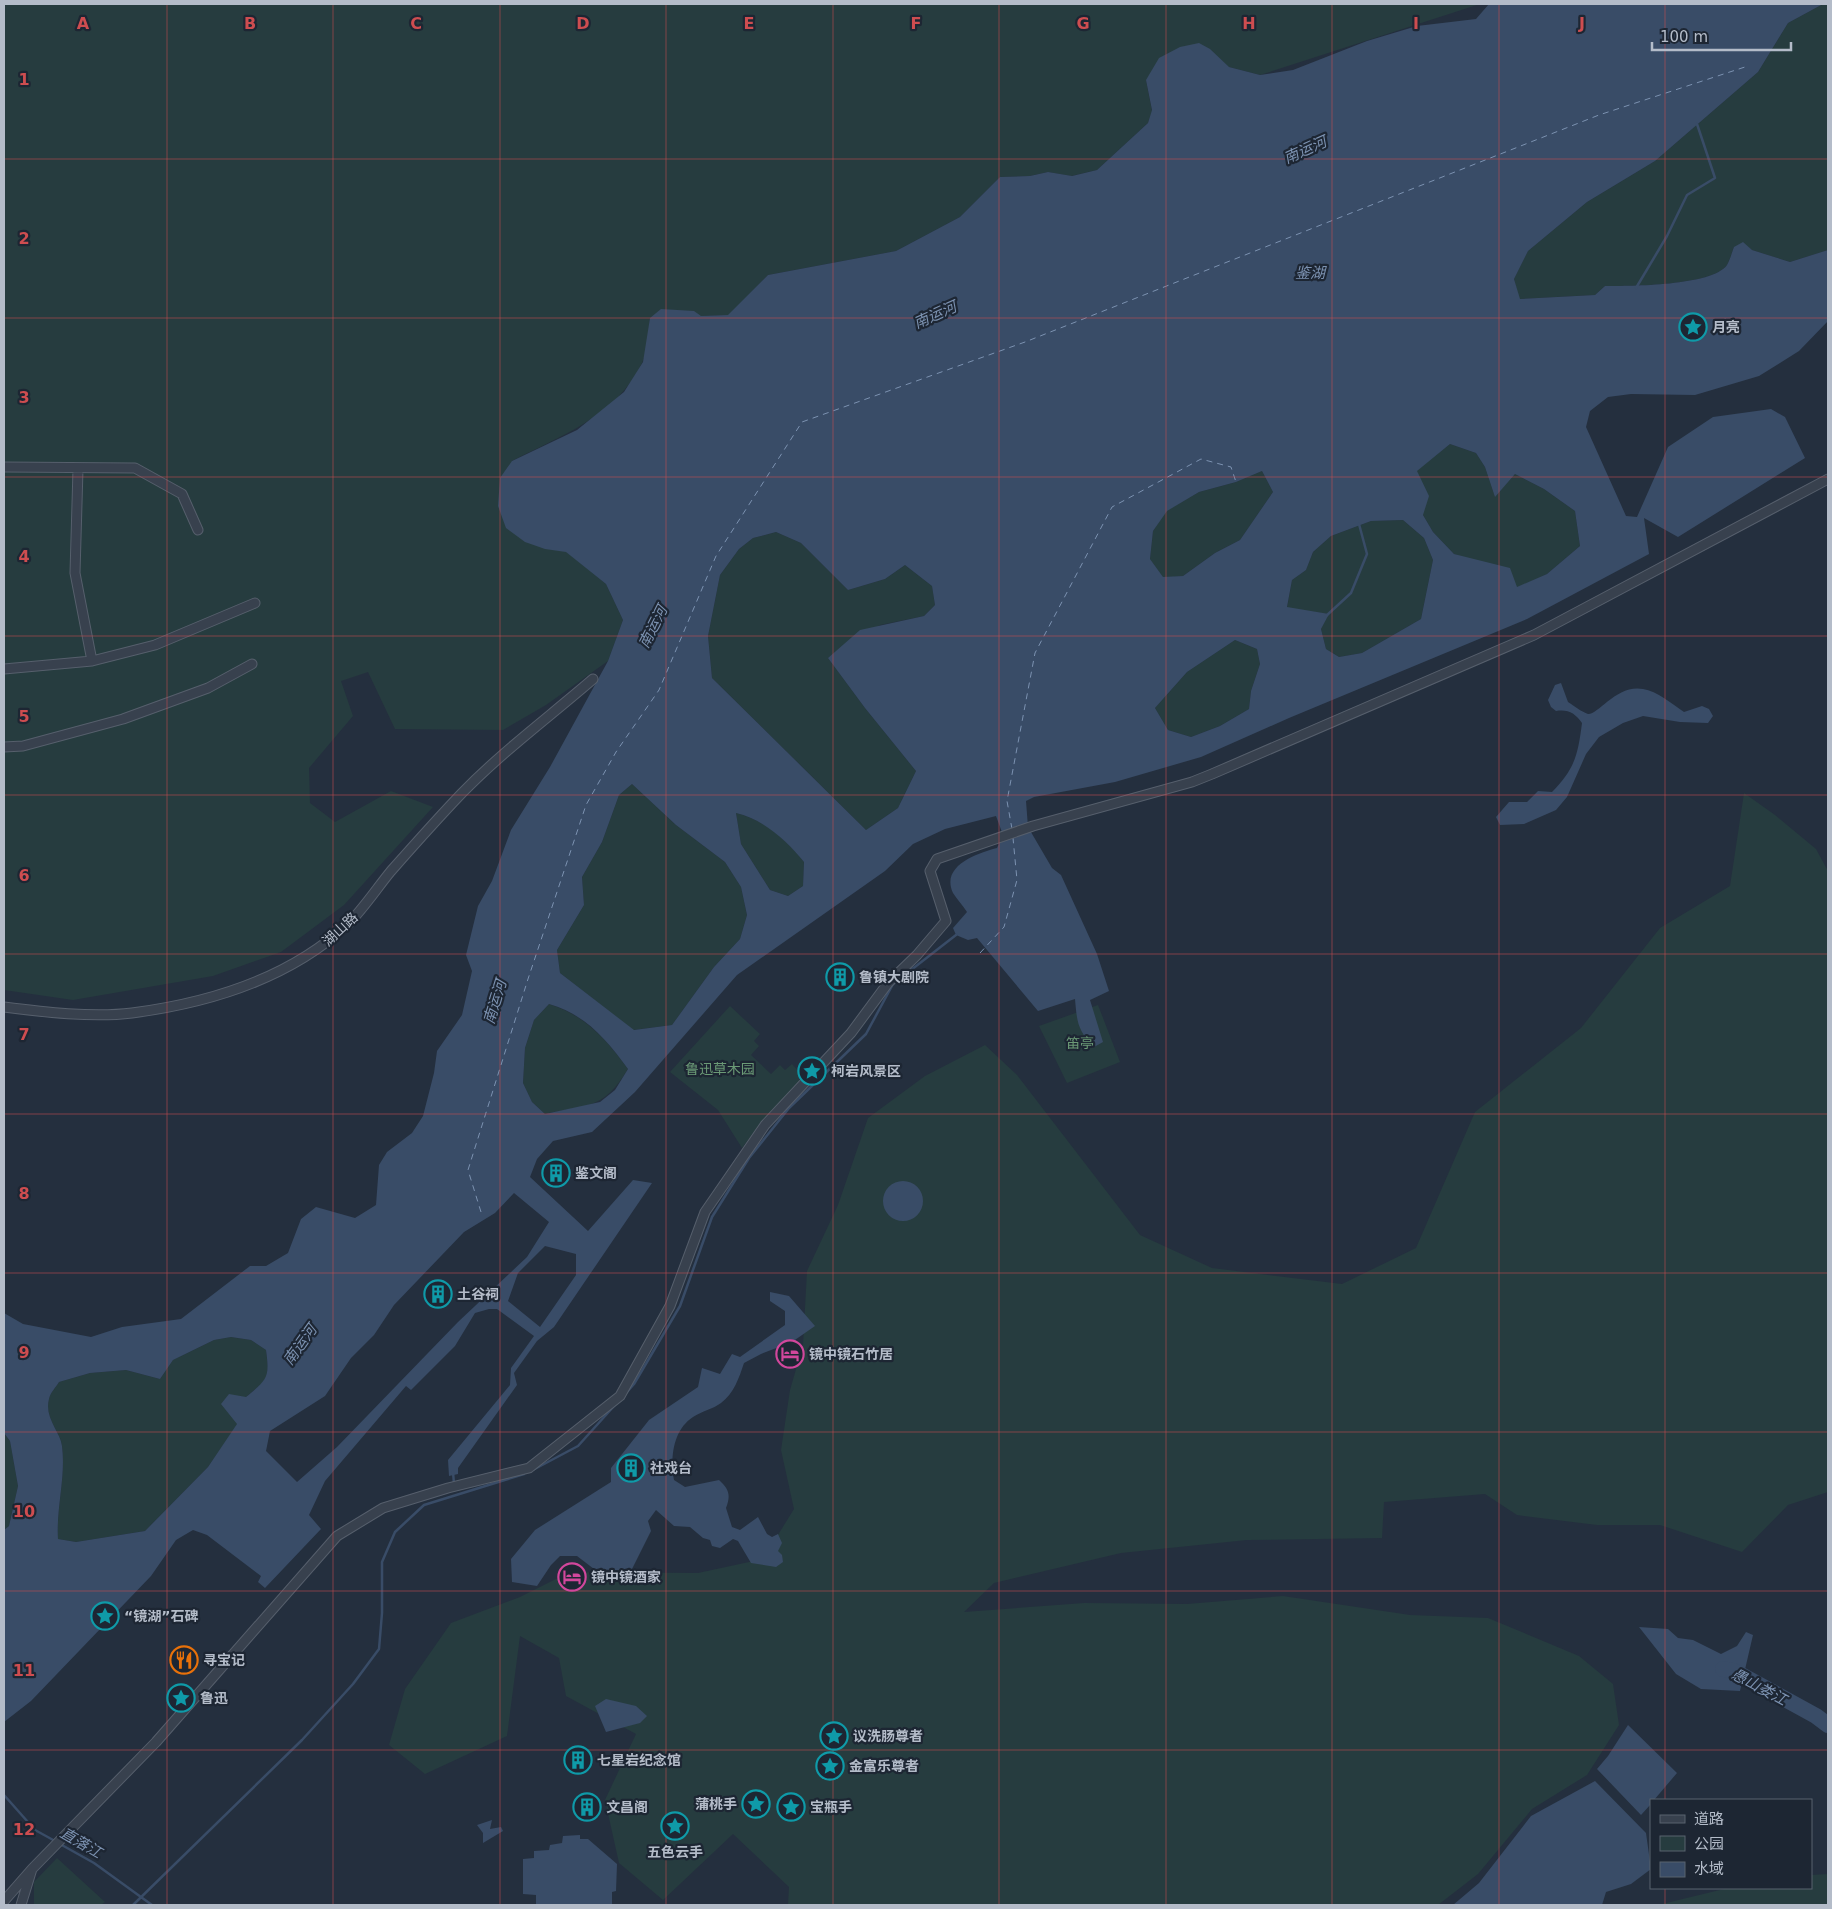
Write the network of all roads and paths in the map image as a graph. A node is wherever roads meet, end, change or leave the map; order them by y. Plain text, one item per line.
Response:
1 (4, 467) edge
2 (78, 469) junction
3 (1828, 479) edge
4 (198, 530) dead end
5 (255, 603) dead end
6 (92, 661) junction
7 (252, 664) dead end
8 (4, 669) edge
9 (593, 679) dead end
10 (4, 747) edge
11 (4, 1007) edge
12 (32, 1869) junction
13 (4, 1901) edge
14 (21, 1905) edge

1 - 2 street
2 - 4 street
2 - 6 street
3 - 12 street
5 - 6 street
6 - 8 street
7 - 10 street
9 - 11 street, 湖山路
12 - 13 street
12 - 14 street

